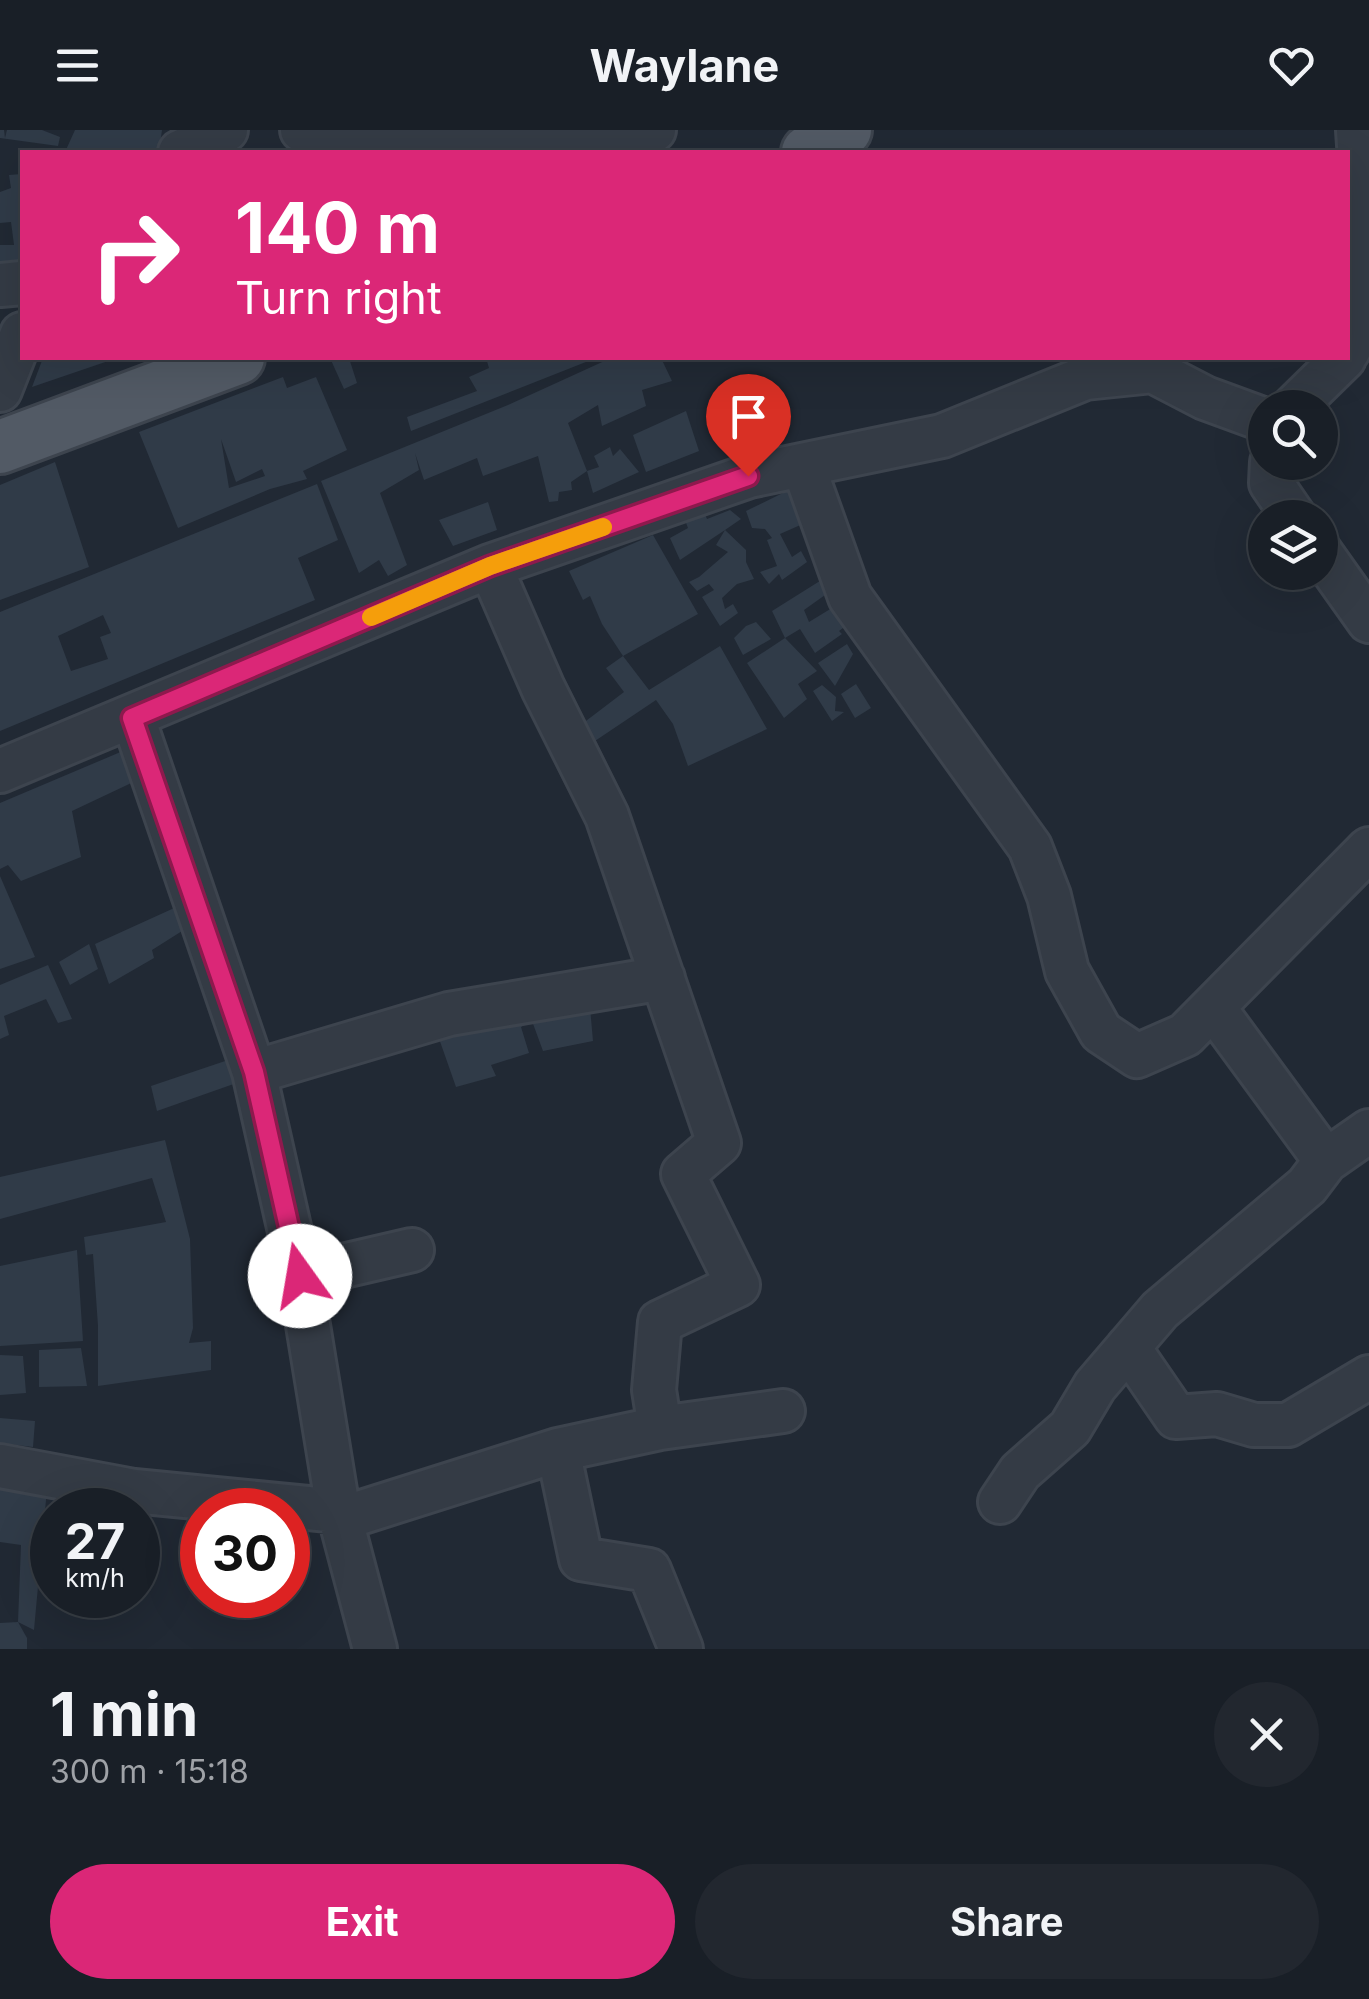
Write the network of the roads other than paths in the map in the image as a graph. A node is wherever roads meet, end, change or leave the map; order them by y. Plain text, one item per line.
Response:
1 (226, 130) edge
2 (302, 130) edge
3 (654, 130) edge
4 (845, 130) edge
5 (1358, 130) edge
6 (184, 150) edge
7 (811, 150) edge
8 (1369, 291) edge
9 (1369, 312) edge
10 (20, 339) edge
11 (1350, 347) edge
12 (233, 360) edge
13 (1340, 360) edge
14 (0, 390) edge
15 (1311, 390) edge
16 (1248, 414) edge
17 (0, 448) edge
18 (803, 465) junction
19 (490, 566) junction
20 (1338, 577) edge
21 (1369, 621) edge
22 (132, 718) junction
23 (0, 772) edge
24 (1369, 849) edge
25 (662, 978) junction
26 (1213, 1007) junction
27 (254, 1072) junction
28 (1369, 1131) edge
29 (1326, 1160) junction
30 (412, 1250) dead end
31 (300, 1276) junction
32 (1128, 1348) junction
33 (1369, 1377) edge
34 (783, 1411) dead end
35 (660, 1428) junction
36 (558, 1450) junction
37 (0, 1466) edge
38 (1000, 1502) dead end
39 (338, 1510) junction
40 (375, 1649) edge
41 (681, 1649) edge

1 - 6 street
2 - 3 street
4 - 7 main road
5 - 8 street
9 - 11 street
10 - 14 street
12 - 17 main road
13 - 15 street
16 - 18 street
18 - 19 street
18 - 26 street
19 - 22 street
19 - 25 street
20 - 21 street
22 - 23 street
22 - 27 street
24 - 26 street
25 - 27 street
25 - 35 street
26 - 29 street
27 - 31 street
28 - 29 street
29 - 32 street
30 - 31 street
31 - 39 street
32 - 33 street
32 - 38 street
34 - 35 street
35 - 36 street
36 - 39 street
36 - 41 street
37 - 39 street
39 - 40 street

